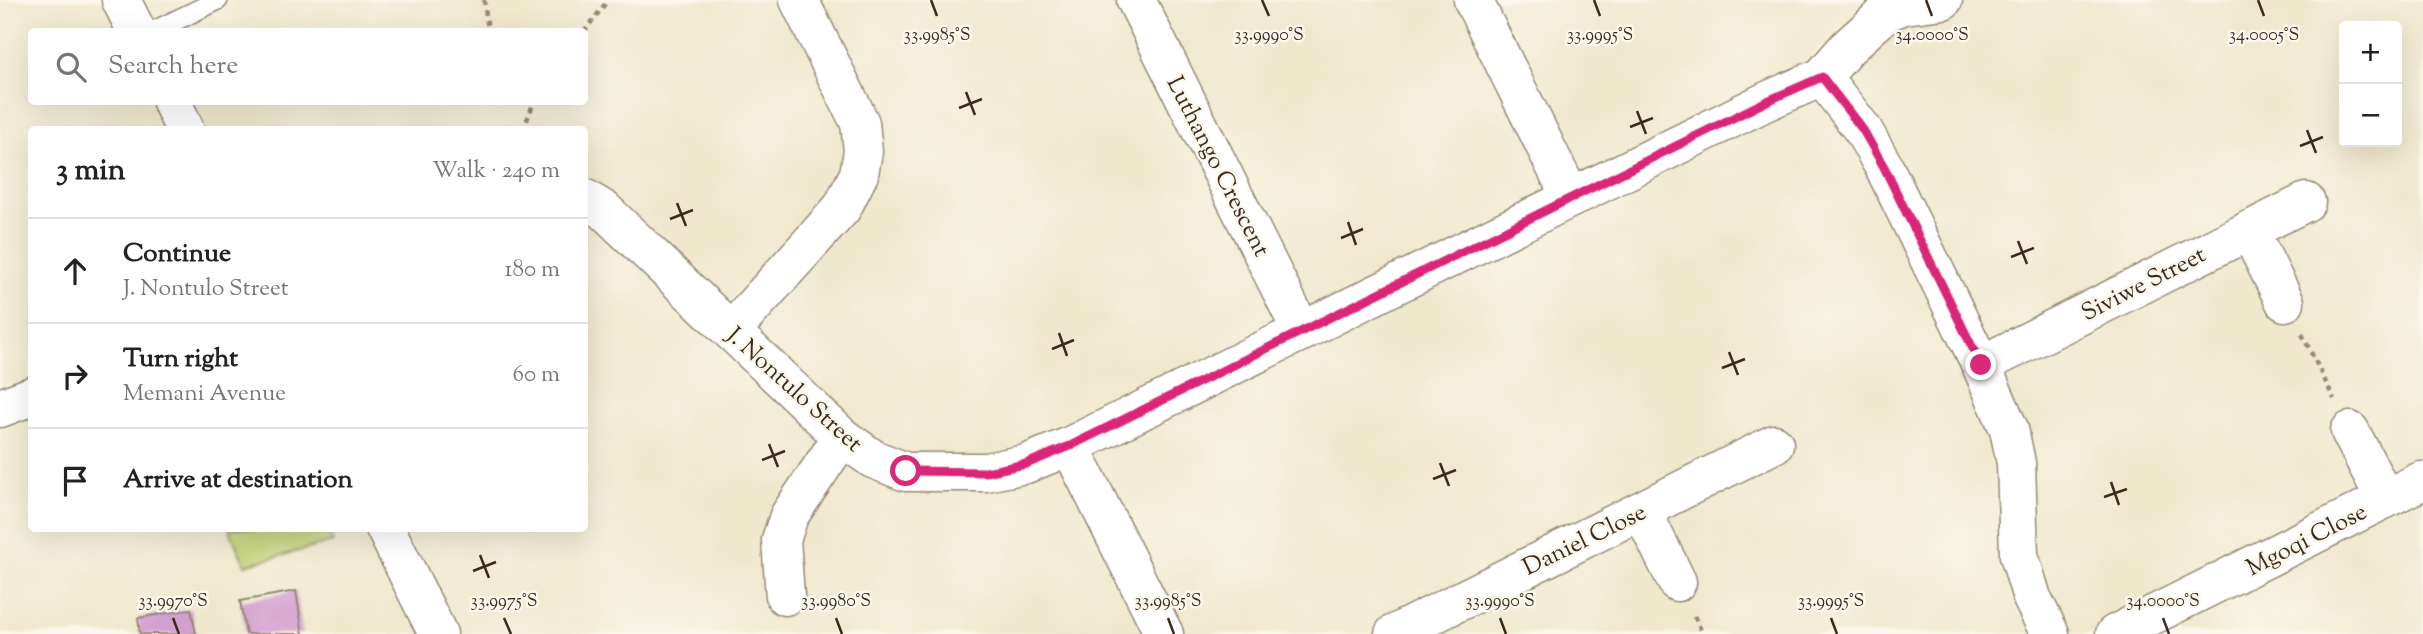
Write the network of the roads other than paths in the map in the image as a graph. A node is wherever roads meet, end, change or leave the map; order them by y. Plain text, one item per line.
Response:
1 (121, 0) edge
2 (218, 0) edge
3 (799, 0) edge
4 (1136, 0) edge
5 (1473, 0) edge
6 (1943, 0) edge
7 (1888, 5) edge
8 (135, 28) edge
9 (160, 28) edge
10 (1822, 77) junction
11 (174, 105) edge
12 (184, 126) edge
13 (1571, 198) junction
14 (588, 200) edge
15 (2306, 202) dead end
16 (2249, 230) junction
17 (2285, 302) road end
18 (731, 331) junction
19 (1302, 332) junction
20 (1981, 365) junction
21 (28, 398) edge
22 (0, 408) edge
23 (2350, 431) road end
24 (842, 437) junction
25 (1774, 444) dead end
26 (1070, 446) junction
27 (2421, 481) dead end
28 (2385, 499) junction
29 (1642, 510) junction
30 (387, 532) edge
31 (1677, 582) dead end
32 (785, 596) dead end
33 (438, 634) edge
34 (1164, 634) edge
35 (1394, 634) edge
36 (2050, 634) edge
37 (2115, 634) edge

1 - 8 street
2 - 9 lane
3 - 18 street
4 - 19 street, Luthango Crescent
5 - 13 street
6 - 7 street
7 - 10 street, J. Nontulo Street
10 - 13 street, J. Nontulo Street
10 - 20 street
11 - 12 street
13 - 19 street, J. Nontulo Street
14 - 18 street, J. Nontulo Street
15 - 16 street, Siviwe Street
16 - 17 street
16 - 20 street, Siviwe Street
18 - 24 street, J. Nontulo Street
19 - 26 street, J. Nontulo Street
20 - 36 street
21 - 22 street
23 - 28 street
24 - 26 street, J. Nontulo Street
24 - 32 street
25 - 29 street, Daniel Close
26 - 34 street
27 - 28 street, Mgoqi Close
28 - 37 street, Mgoqi Close
29 - 31 street
29 - 35 street, Daniel Close
30 - 33 street

